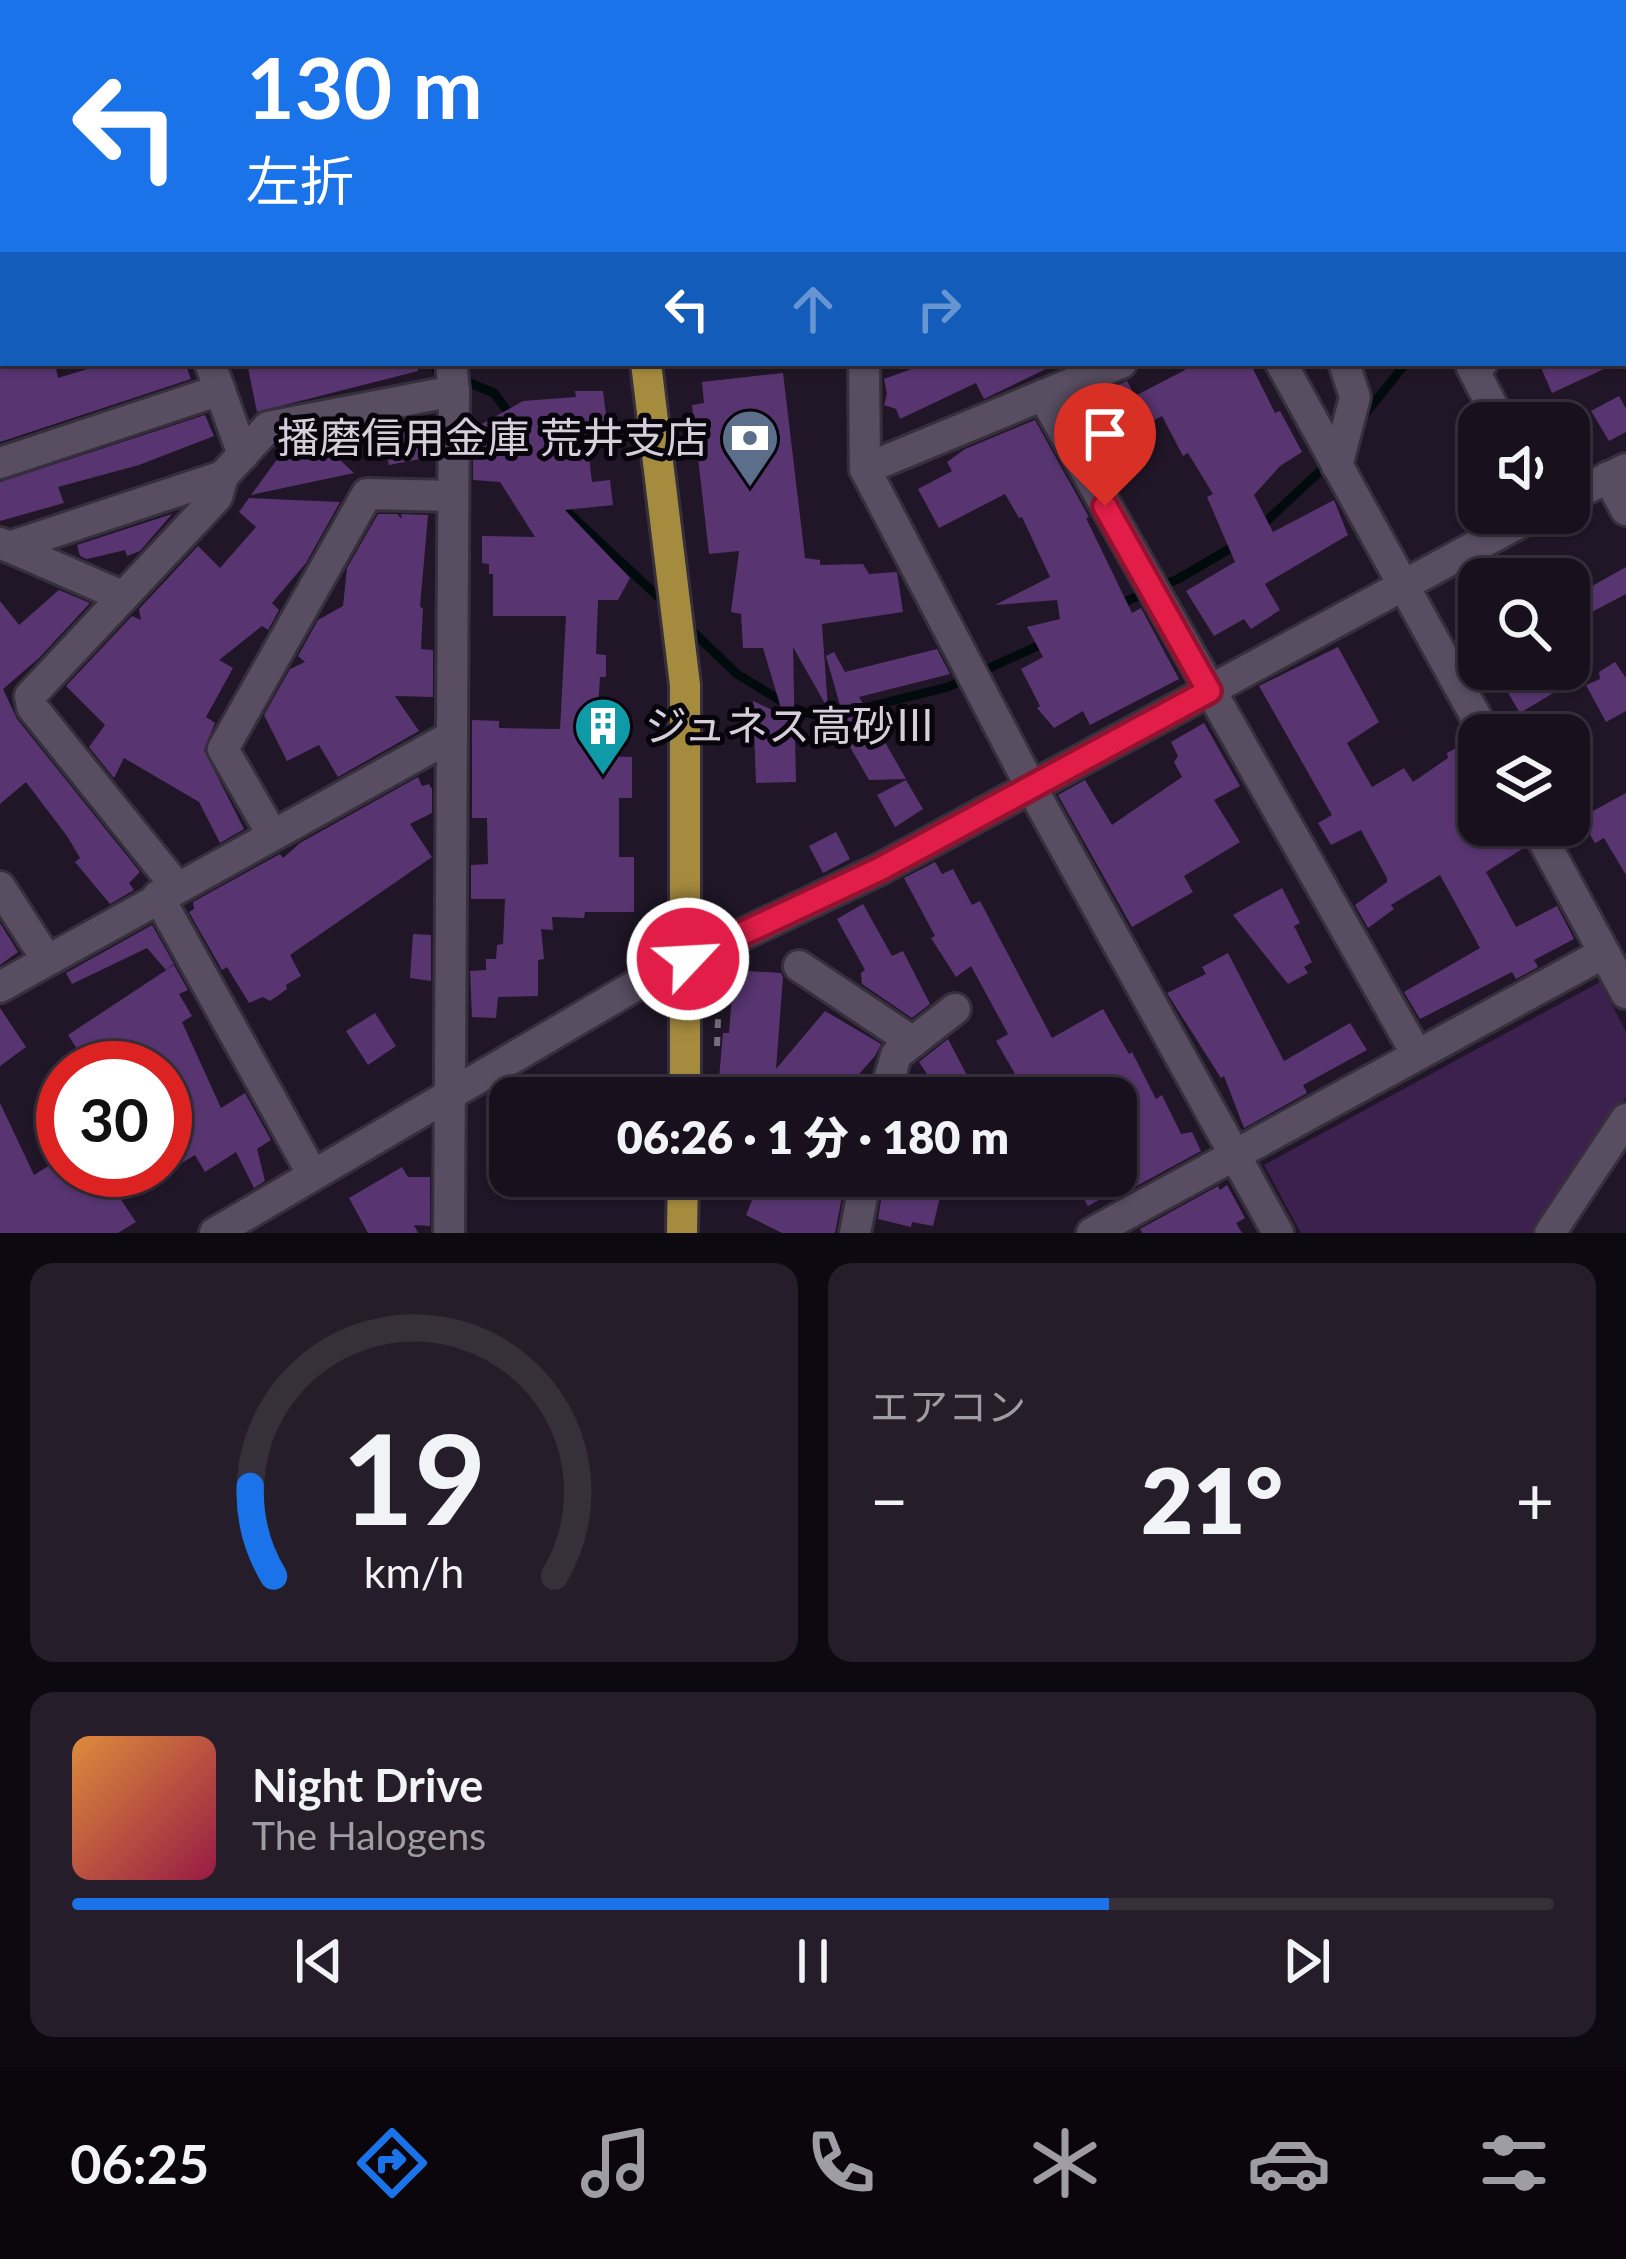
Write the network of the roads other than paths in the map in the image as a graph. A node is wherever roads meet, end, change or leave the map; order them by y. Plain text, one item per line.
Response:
1 (646, 366) edge
2 (864, 366) edge
3 (1114, 366) edge
4 (1283, 366) edge
5 (1345, 366) edge
6 (1474, 366) edge
7 (215, 376) edge
8 (452, 377) edge
9 (1043, 395) junction
10 (1491, 402) edge
11 (0, 463) edge
12 (233, 466) junction
13 (1336, 466) junction
14 (865, 469) junction
15 (1617, 473) edge
16 (1590, 486) edge
17 (453, 496) junction
18 (1626, 510) edge
19 (1498, 534) edge
20 (4, 545) edge
21 (1404, 584) junction
22 (122, 596) junction
23 (1209, 691) junction
24 (1475, 714) edge
25 (452, 736) junction
26 (1030, 785) junction
27 (272, 834) junction
28 (1546, 846) edge
29 (0, 887) edge
30 (167, 891) junction
31 (1604, 953) junction
32 (688, 959) junction
33 (47, 960) junction
34 (799, 965) dead end
35 (0, 987) edge
36 (1626, 993) edge
37 (955, 1009) dead end
38 (913, 1042) junction
39 (1415, 1053) junction
40 (685, 1077) edge
41 (890, 1077) edge
42 (449, 1094) junction
43 (1626, 1119) edge
44 (1234, 1154) junction
45 (313, 1175) junction
46 (683, 1197) edge
47 (862, 1197) edge
48 (215, 1233) edge
49 (449, 1233) edge
50 (682, 1233) edge
51 (855, 1233) edge
52 (1092, 1233) edge
53 (1278, 1233) edge
54 (1550, 1233) edge

1 - 32 main road
2 - 14 street
3 - 9 street
4 - 13 street
5 - 13 street
6 - 10 street
7 - 11 street
7 - 12 street
8 - 12 street
8 - 17 street
9 - 14 street
9 - 23 street
12 - 20 street
12 - 22 street
13 - 21 street
14 - 26 street
15 - 16 street
15 - 18 street
17 - 25 street
17 - 27 street
19 - 21 street
20 - 22 street
21 - 23 street
21 - 24 street
22 - 30 street
23 - 26 street
23 - 39 street
25 - 27 street
25 - 42 street
26 - 32 street
26 - 44 street
27 - 30 street
28 - 31 street
29 - 33 street
30 - 33 street
30 - 45 street
31 - 36 street
31 - 39 street
32 - 40 main road
32 - 42 street
33 - 35 street
34 - 38 street
37 - 38 street
38 - 41 street
39 - 44 street
42 - 45 street
42 - 49 street
43 - 54 street
44 - 52 street
44 - 53 street
45 - 48 street
46 - 50 main road
47 - 51 street

